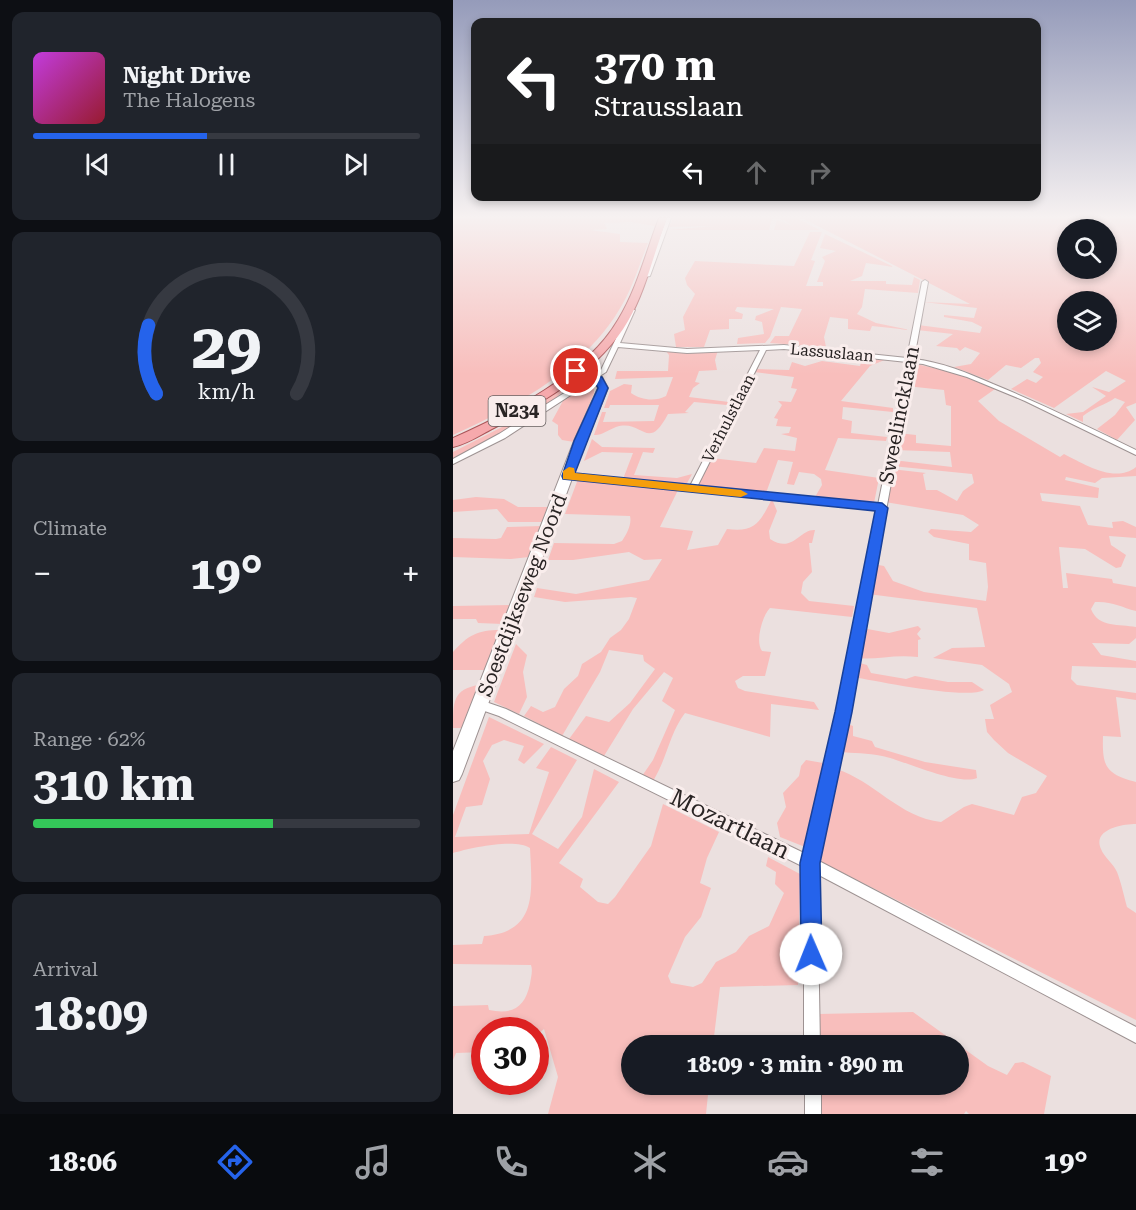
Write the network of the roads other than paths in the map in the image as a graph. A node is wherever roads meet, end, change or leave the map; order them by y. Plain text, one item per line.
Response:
1 (642, 270) edge
2 (648, 270) edge
3 (925, 282) dead end
4 (617, 345) junction
5 (764, 348) junction
6 (909, 360) junction
7 (572, 370) junction
8 (595, 377) junction
9 (453, 442) edge
10 (1136, 453) edge
11 (453, 462) edge
12 (568, 476) junction
13 (692, 489) junction
14 (882, 508) junction
15 (480, 705) junction
16 (453, 774) edge
17 (810, 863) junction
18 (812, 1035) edge
19 (1136, 1035) edge
20 (813, 1095) edge
21 (813, 1114) edge

1 - 7 main road, N234
2 - 4 street
3 - 6 street, Sweelincklaan
4 - 5 street, Lassuslaan
4 - 8 street
5 - 6 street, Lassuslaan
5 - 13 street, Verhulstlaan
6 - 10 street, Lassuslaan
6 - 14 street, Sweelincklaan
7 - 8 main road
7 - 9 main road, N234
8 - 11 street
8 - 12 main road, Soestdijkseweg Noord
12 - 13 street
12 - 15 main road, Soestdijkseweg Noord
13 - 14 street
14 - 17 street, Sweelincklaan
15 - 16 main road, Soestdijkseweg Noord
15 - 17 street, Mozartlaan
17 - 18 street, Sweelincklaan
17 - 19 street, Mozartlaan
20 - 21 street

